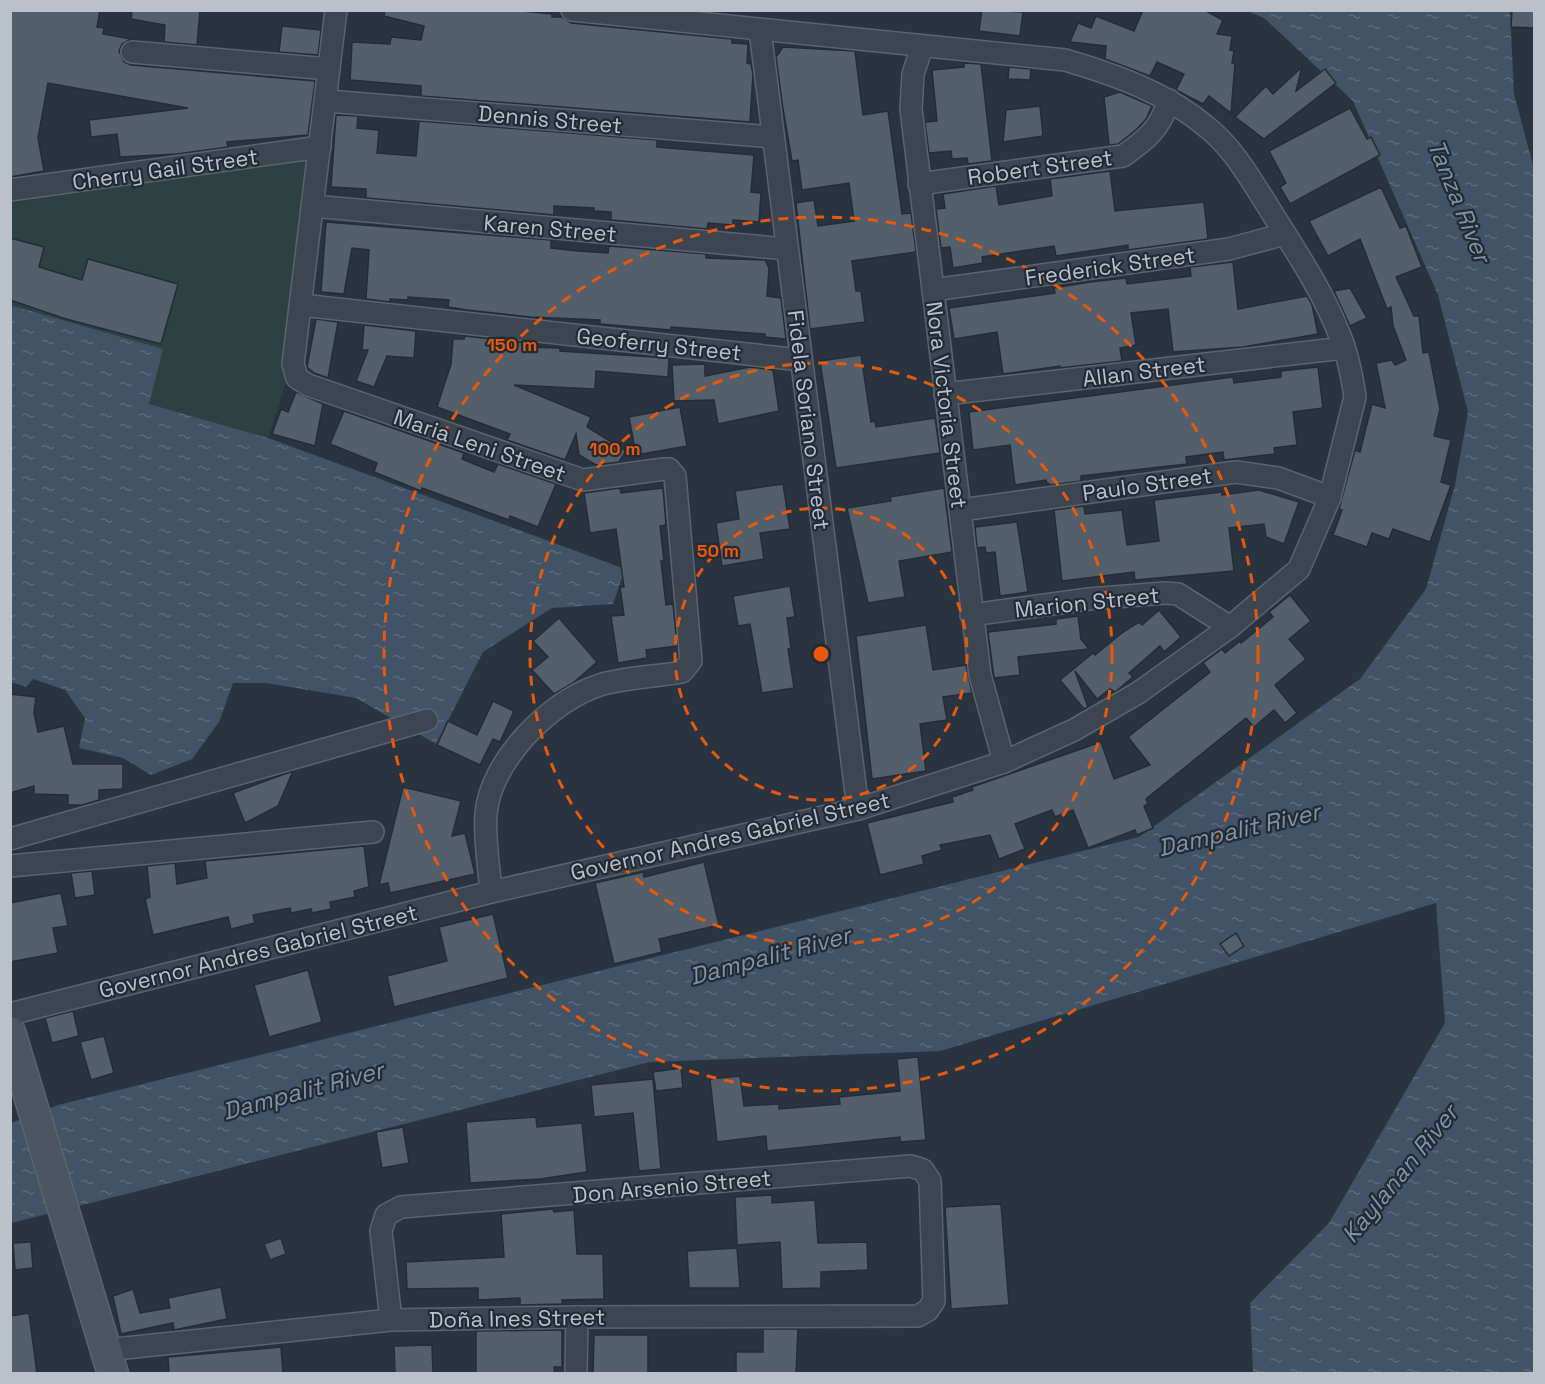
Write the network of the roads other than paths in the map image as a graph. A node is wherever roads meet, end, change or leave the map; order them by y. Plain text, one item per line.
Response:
1 (336, 10) edge
2 (572, 10) edge
3 (760, 30) junction
4 (922, 47) junction
5 (132, 52) dead end
6 (329, 69) junction
7 (327, 100) junction
8 (1169, 100) junction
9 (773, 137) junction
10 (320, 147) junction
11 (919, 184) junction
12 (10, 190) edge
13 (313, 206) junction
14 (1285, 234) junction
15 (787, 249) junction
16 (933, 290) junction
17 (301, 305) junction
18 (1344, 348) junction
19 (801, 360) junction
20 (945, 394) junction
21 (1330, 497) junction
22 (961, 510) junction
23 (971, 615) junction
24 (1230, 627) junction
25 (427, 720) dead end
26 (1004, 762) junction
27 (858, 809) junction
28 (373, 832) dead end
29 (10, 839) edge
30 (10, 866) edge
31 (491, 892) junction
32 (10, 1014) edge
33 (10, 1032) edge
34 (928, 1310) joint
35 (577, 1317) junction
36 (391, 1320) junction
37 (109, 1362) edge
38 (576, 1374) edge

1 - 6 street, Maria Leni Street
2 - 3 street, Governor Andres Gabriel Street
3 - 4 street, Governor Andres Gabriel Street
3 - 9 street, Fidela Soriano Street
4 - 8 street, Governor Andres Gabriel Street
4 - 11 street, Nora Victoria Street
5 - 6 street
6 - 7 street, Maria Leni Street
7 - 9 street, Dennis Street
7 - 10 street, Maria Leni Street
8 - 11 street, Robert Street
8 - 14 street, Governor Andres Gabriel Street
9 - 15 street, Fidela Soriano Street
10 - 12 street, Cherry Gail Street
10 - 13 street, Maria Leni Street
11 - 16 street, Nora Victoria Street
13 - 15 street, Karen Street
13 - 17 street, Maria Leni Street
14 - 16 street, Frederick Street
14 - 18 street, Governor Andres Gabriel Street
15 - 19 street, Fidela Soriano Street
16 - 20 street, Nora Victoria Street
17 - 19 street, Geoferry Street
17 - 31 street, Maria Leni Street
18 - 20 street, Allan Street
18 - 21 street, Governor Andres Gabriel Street
19 - 27 street, Fidela Soriano Street
20 - 22 street, Nora Victoria Street
21 - 22 street, Paulo Street
21 - 24 street, Governor Andres Gabriel Street
22 - 23 street, Nora Victoria Street
23 - 24 street, Marion Street
23 - 26 street, Nora Victoria Street
24 - 26 street, Governor Andres Gabriel Street
25 - 29 street
26 - 27 street, Governor Andres Gabriel Street
27 - 31 street, Governor Andres Gabriel Street
28 - 30 street
31 - 32 street, Governor Andres Gabriel Street
33 - 37 main road
34 - 35 street, Doña Ines Street
34 - 36 street, Don Arsenio Street
35 - 36 street, Doña Ines Street
35 - 38 street
36 - 37 street, Doña Ines Street

